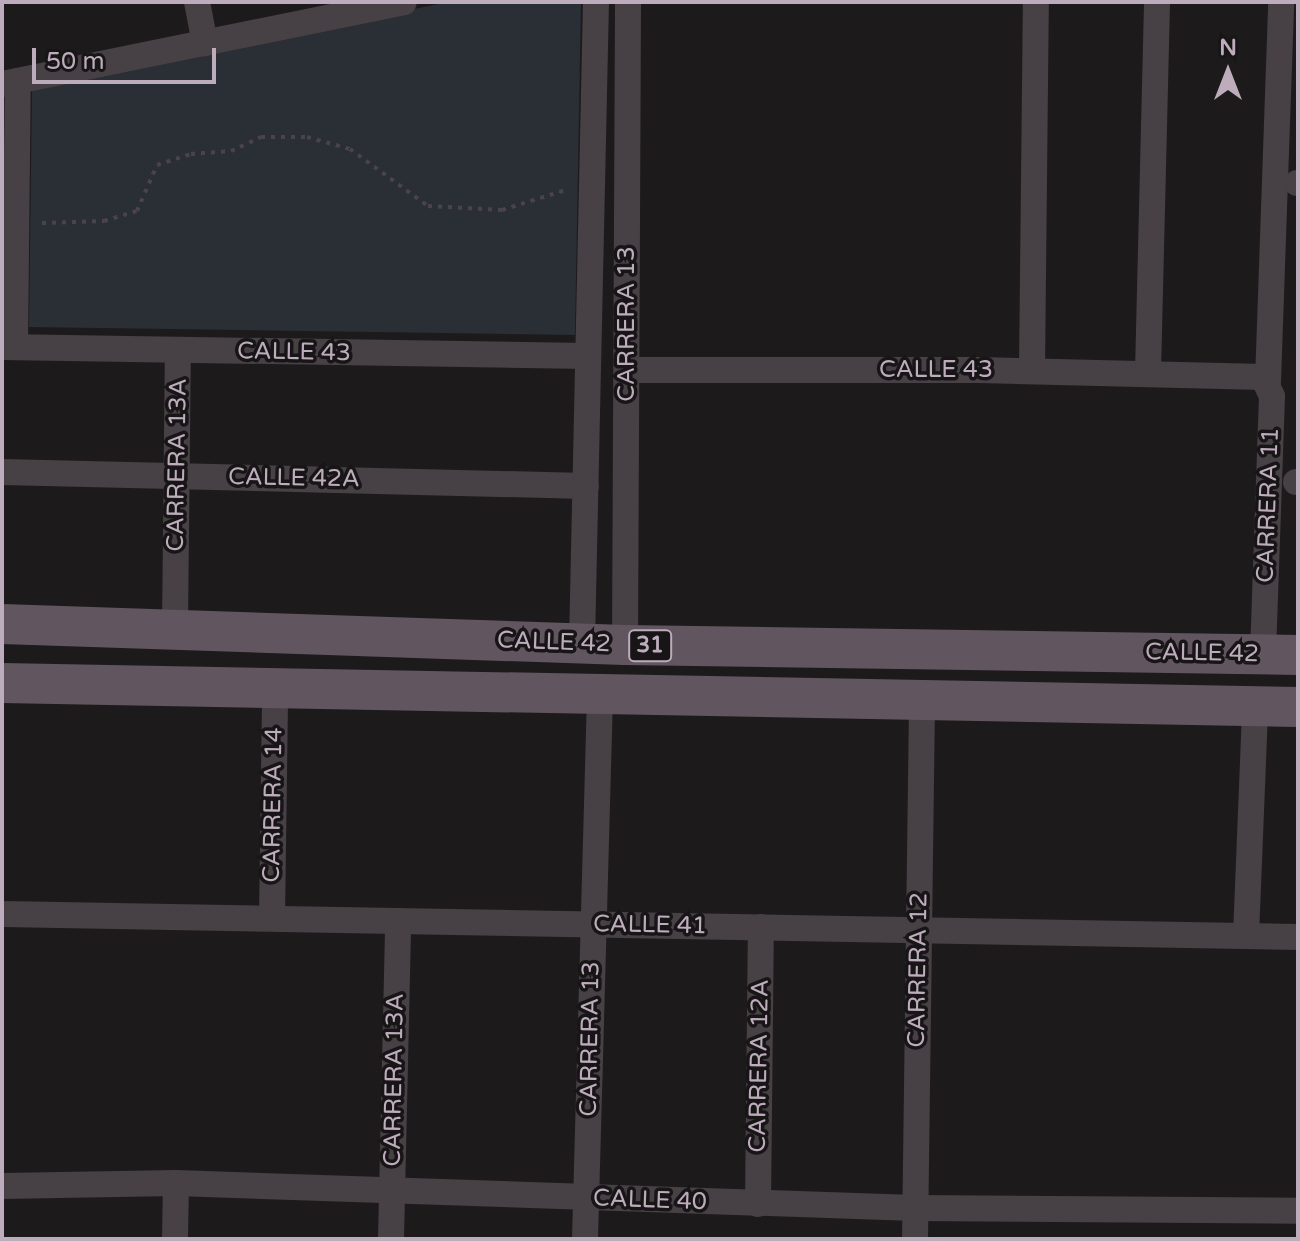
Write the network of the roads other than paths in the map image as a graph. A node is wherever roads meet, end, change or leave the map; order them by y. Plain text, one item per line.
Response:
1 (197, 2) edge
2 (404, 2) edge
3 (596, 2) edge
4 (628, 2) edge
5 (1036, 2) edge
6 (1157, 2) edge
7 (1281, 2) edge
8 (205, 43) junction
9 (10, 83) edge
10 (8, 347) edge
11 (178, 351) junction
12 (587, 356) junction
13 (627, 370) junction
14 (1032, 371) junction
15 (1148, 372) junction
16 (1256, 378) junction
17 (2, 472) edge
18 (177, 475) junction
19 (586, 486) junction
20 (2, 624) edge
21 (175, 627) junction
22 (582, 643) junction
23 (625, 645) junction
24 (1280, 655) edge
25 (2, 683) edge
26 (275, 691) junction
27 (600, 696) junction
28 (922, 701) junction
29 (1255, 707) junction
30 (1298, 707) edge
31 (2, 914) edge
32 (272, 918) junction
33 (398, 921) junction
34 (593, 924) junction
35 (761, 927) junction
36 (919, 930) junction
37 (1246, 936) junction
38 (1298, 937) edge
39 (176, 1183) junction
40 (2, 1186) edge
41 (391, 1190) junction
42 (586, 1197) junction
43 (758, 1204) junction
44 (915, 1208) junction
45 (1298, 1211) edge
46 (175, 1239) edge
47 (391, 1239) edge
48 (585, 1239) edge
49 (915, 1239) edge

1 - 8 street
2 - 8 street
3 - 12 street, CARRERA 13
4 - 13 street, CARRERA 13
5 - 14 street
6 - 15 street
7 - 16 street, CARRERA 11
8 - 9 street
9 - 10 street
10 - 11 street, CALLE 43
11 - 12 street, CALLE 43
11 - 18 street, CARRERA 13A
12 - 19 street, CARRERA 13
13 - 14 street, CALLE 43
13 - 23 street, CARRERA 13
14 - 15 street, CALLE 43
15 - 16 street, CALLE 43
16 - 24 street, CARRERA 11
17 - 18 street, CALLE 42A
18 - 19 street, CALLE 42A
18 - 21 street, CARRERA 13A
19 - 22 street, CARRERA 13
20 - 21 main road, CALLE 42 / 31
21 - 22 main road, CALLE 42 / 31
22 - 23 main road, CALLE 42 / 31
23 - 24 main road, CALLE 42 / 31
25 - 26 main road, 31
26 - 27 main road, 31
26 - 32 street, CARRERA 14
27 - 28 main road, 31
27 - 34 street, CARRERA 13
28 - 29 main road, 31
28 - 36 street, CARRERA 12
29 - 30 main road, 31
29 - 37 street
31 - 32 street, CALLE 41
32 - 33 street, CALLE 41
33 - 34 street, CALLE 41
33 - 41 street, CARRERA 13A
34 - 35 street, CALLE 41
34 - 42 street, CARRERA 13
35 - 36 street, CALLE 41
35 - 43 street, CARRERA 12A
36 - 37 street, CALLE 41
36 - 44 street, CARRERA 12
37 - 38 street, CALLE 41
39 - 40 street, CALLE 40
39 - 41 street, CALLE 40
39 - 46 street
41 - 42 street, CALLE 40
41 - 47 street, CARRERA 13A
42 - 43 street, CALLE 40
42 - 48 street, CARRERA 13
43 - 44 street, CALLE 40
44 - 45 street, CALLE 40
44 - 49 street, CARRERA 12

